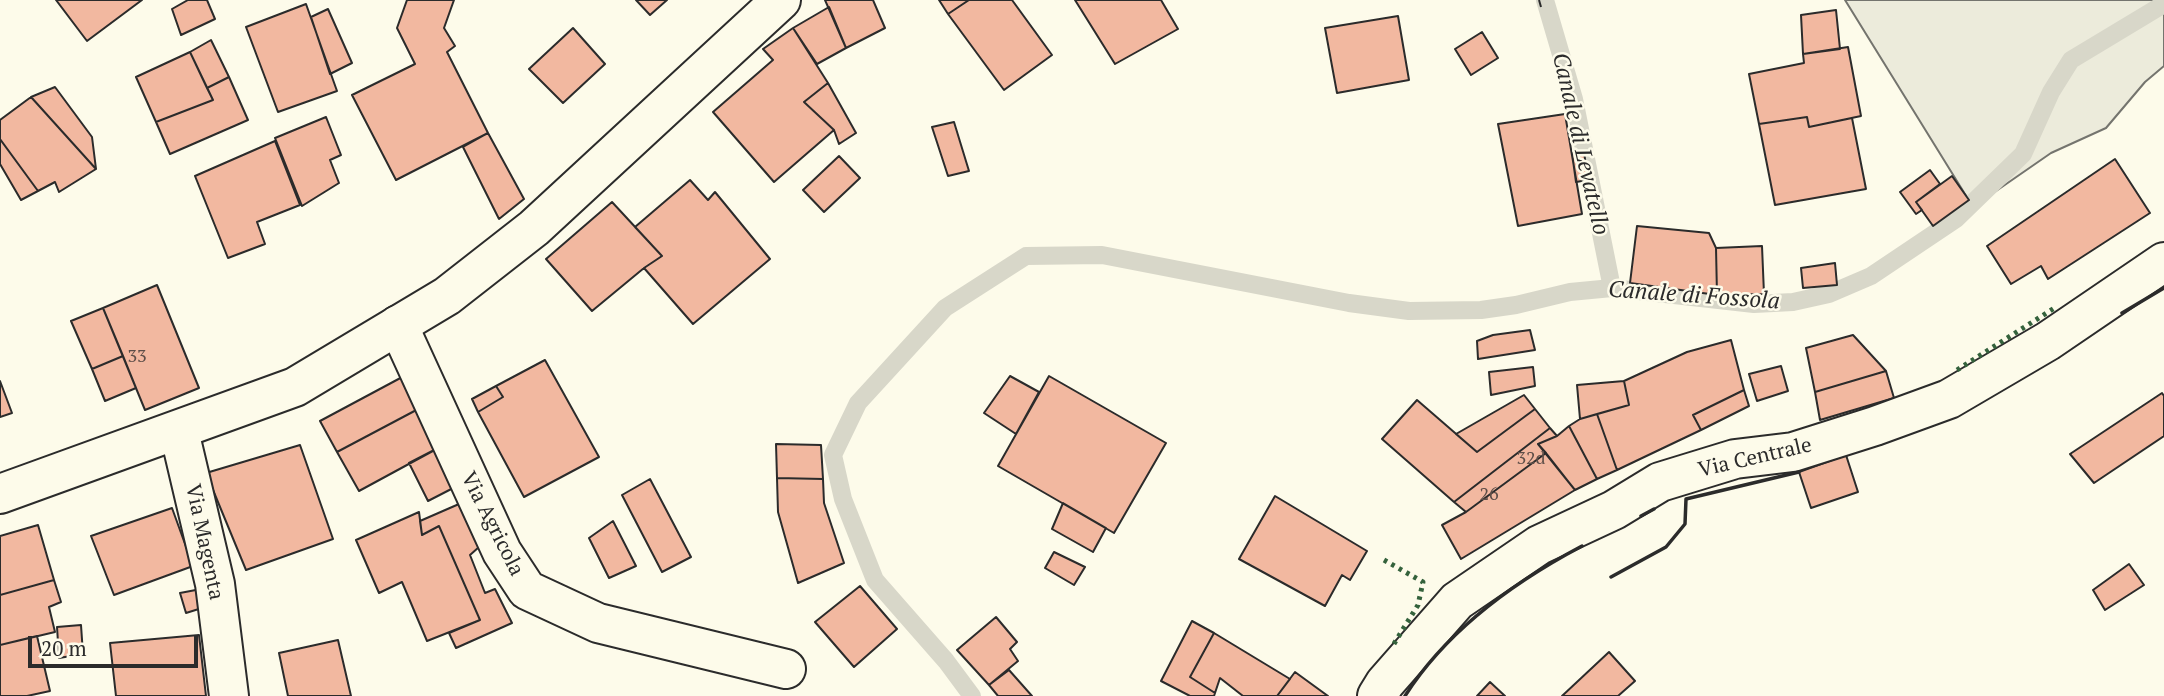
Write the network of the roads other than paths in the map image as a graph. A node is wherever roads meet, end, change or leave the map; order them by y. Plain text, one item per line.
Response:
1 (781, 0) edge
2 (2164, 262) edge
3 (398, 326) junction
4 (179, 430) junction
5 (0, 494) edge
6 (786, 669) dead end
7 (229, 696) edge
8 (1377, 696) edge

1 - 3 street
2 - 8 street, Via Centrale
3 - 4 street
3 - 6 street, Via Agricola
4 - 5 street
4 - 7 street, Via Magenta

